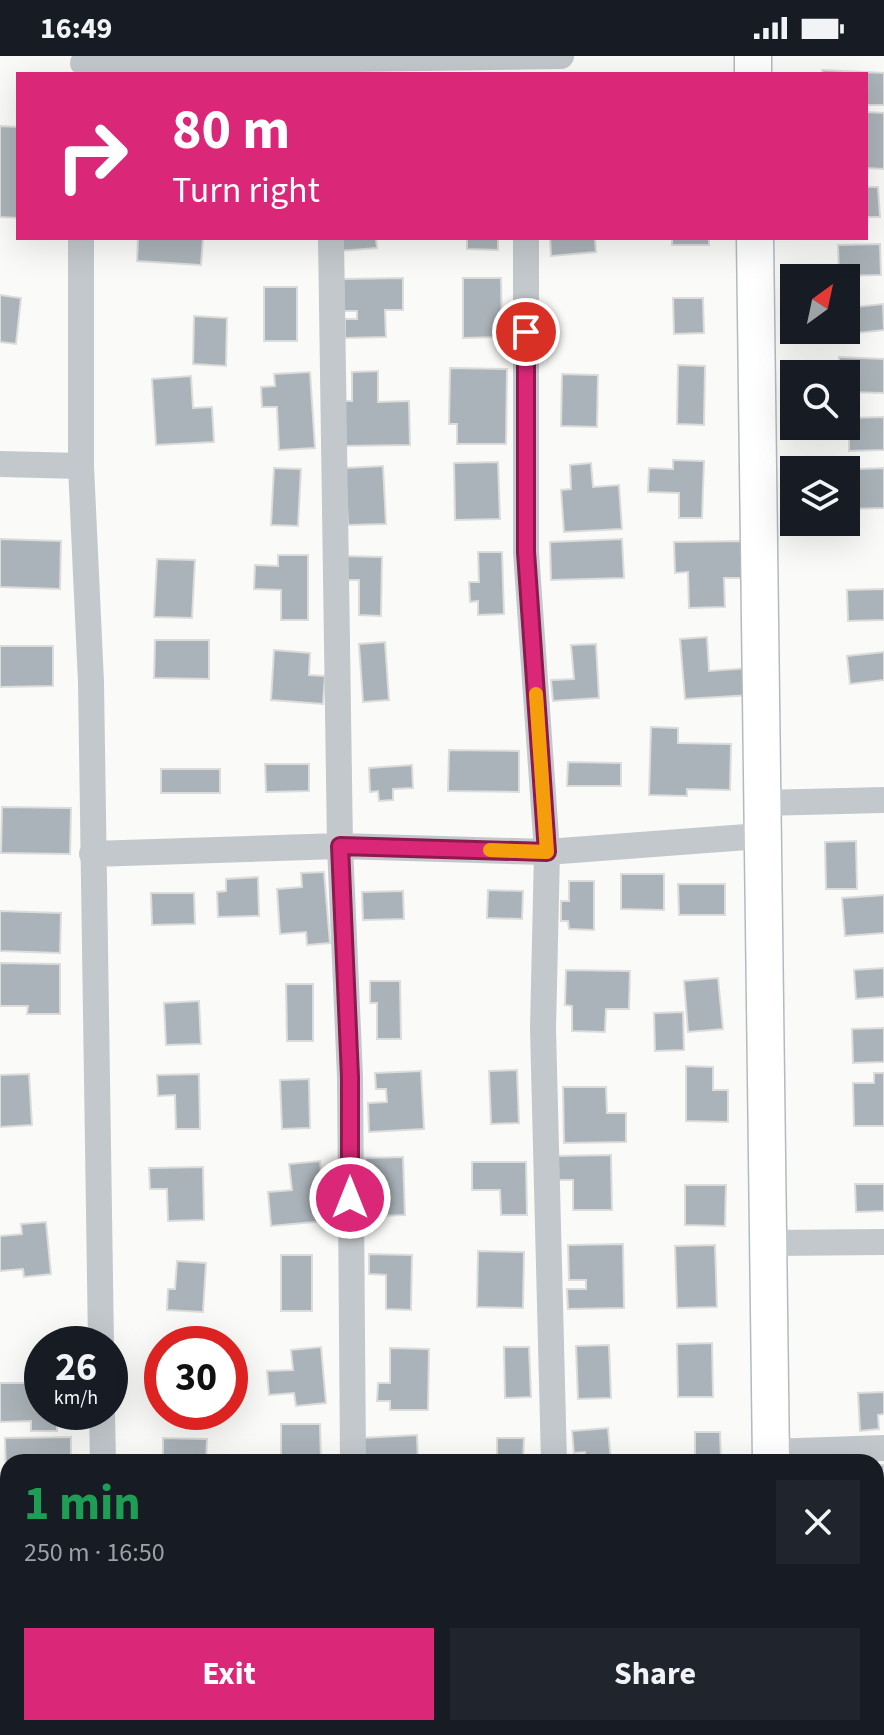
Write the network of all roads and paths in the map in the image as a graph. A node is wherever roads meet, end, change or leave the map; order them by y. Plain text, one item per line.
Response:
1 (561, 56) edge
2 (526, 63) edge
3 (83, 64) edge
4 (329, 64) edge
5 (81, 240) edge
6 (331, 240) edge
7 (526, 240) edge
8 (755, 240) edge
9 (0, 464) edge
10 (81, 466) junction
11 (884, 800) edge
12 (761, 820) junction
13 (340, 846) junction
14 (547, 852) junction
15 (92, 854) junction
16 (884, 1242) edge
17 (770, 1243) junction
18 (101, 1326) edge
19 (102, 1430) edge
20 (884, 1448) edge
21 (103, 1454) edge
22 (353, 1454) edge
23 (554, 1454) edge
24 (770, 1454) edge
25 (808, 1454) edge

1 - 2 street
2 - 4 street
3 - 4 street
5 - 10 street
6 - 13 street
7 - 14 street
8 - 12 main road
9 - 10 street
10 - 15 street
11 - 12 street
12 - 14 street
12 - 17 main road
13 - 14 street
13 - 15 street
13 - 22 street
14 - 23 street
15 - 18 street
16 - 17 street
17 - 24 main road
19 - 21 street
20 - 25 street

